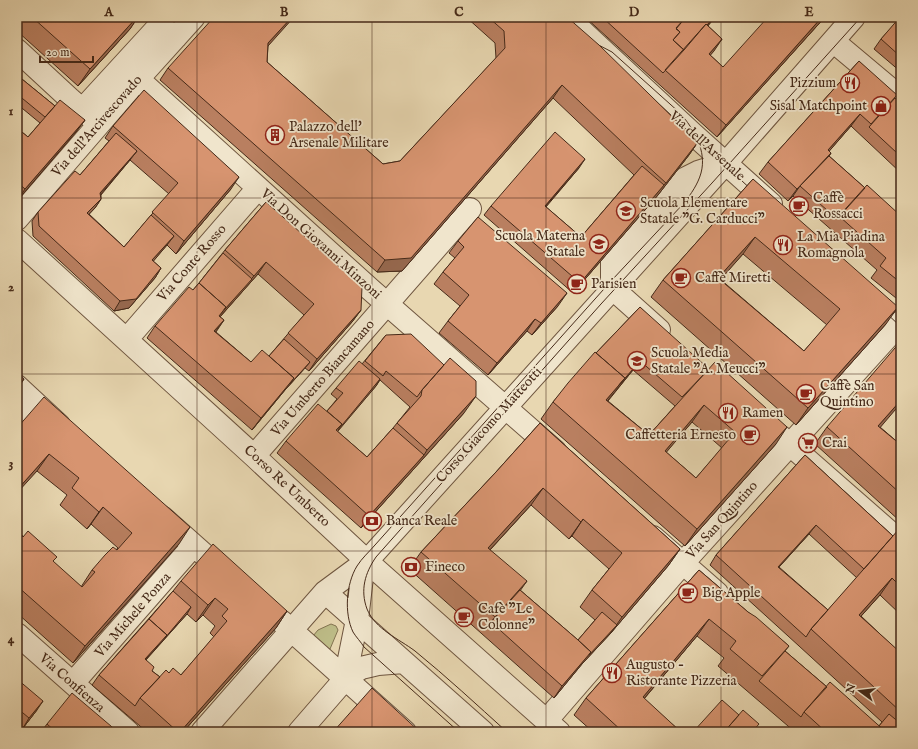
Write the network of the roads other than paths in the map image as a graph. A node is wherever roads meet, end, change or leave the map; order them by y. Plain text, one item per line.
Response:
1 (194, 17) edge
2 (567, 17) edge
3 (854, 17) edge
4 (176, 37) junction
5 (833, 41) junction
6 (17, 50) edge
7 (138, 79) junction
8 (901, 98) edge
9 (82, 110) junction
10 (99, 124) junction
11 (726, 163) junction
12 (258, 188) junction
13 (470, 209) edge
14 (784, 216) edge
15 (17, 219) edge
16 (17, 240) edge
17 (612, 288) junction
18 (388, 303) junction
19 (897, 318) edge
20 (127, 339) junction
21 (674, 342) edge
22 (21, 399) edge
23 (506, 407) junction
24 (767, 424) edge
25 (77, 440) edge
26 (791, 445) junction
27 (254, 456) junction
28 (573, 466) edge
29 (147, 504) edge
30 (637, 523) edge
31 (901, 542) edge
32 (193, 546) junction
33 (367, 561) junction
34 (683, 563) junction
35 (241, 587) edge
36 (325, 592) junction
37 (265, 607) edge
38 (733, 608) edge
39 (356, 620) junction
40 (291, 630) junction
41 (17, 634) edge
42 (404, 662) junction
43 (345, 679) junction
44 (73, 684) junction
45 (552, 726) edge
46 (128, 732) edge
47 (202, 732) edge
48 (299, 732) edge
49 (405, 732) edge
50 (483, 732) edge

1 - 4 street, Via dell'Arcivescovado
2 - 11 street, Via dell'Arsenale
3 - 5 street, Corso Giacomo Matteotti
4 - 7 street, Via dell'Arcivescovado
4 - 9 street
5 - 8 street
5 - 11 street, Corso Giacomo Matteotti
6 - 9 street
7 - 10 street, Via dell'Arcivescovado
7 - 12 street, Via Don Giovanni Minzoni
9 - 10 street
10 - 15 street, Via dell'Arcivescovado
11 - 14 street, Via dell'Arsenale
11 - 17 street, Corso Giacomo Matteotti
12 - 18 street, Via Don Giovanni Minzoni
12 - 20 street, Via Conte Rosso
13 - 18 street, Via Umberto Biancamano
16 - 20 street, Corso Re Umberto
17 - 21 street
17 - 23 street, Corso Giacomo Matteotti
18 - 23 street, Via Don Giovanni Minzoni
18 - 27 street, Via Umberto Biancamano
19 - 26 street, Via San Quintino
20 - 27 street, Corso Re Umberto
22 - 25 street
23 - 28 street, Via Don Giovanni Minzoni
23 - 33 street, Corso Giacomo Matteotti
24 - 26 street
26 - 31 street
26 - 34 street, Via San Quintino
27 - 33 street, Corso Re Umberto
29 - 32 street
30 - 34 street
32 - 35 street
32 - 44 street, Via Michele Ponza
33 - 36 street, Corso Giacomo Matteotti
33 - 39 street, Corso Giacomo Matteotti
33 - 45 street, Corso Re Umberto
34 - 38 street
34 - 45 street, Via San Quintino
36 - 39 street
36 - 40 street, Corso Giacomo Matteotti
37 - 40 street
39 - 42 street
39 - 43 street, Corso Giacomo Matteotti
40 - 43 street
40 - 47 street, Corso Giacomo Matteotti
41 - 44 street, Via Confienza
42 - 43 street
42 - 50 street
43 - 48 street
43 - 49 street
44 - 46 street, Via Confienza

